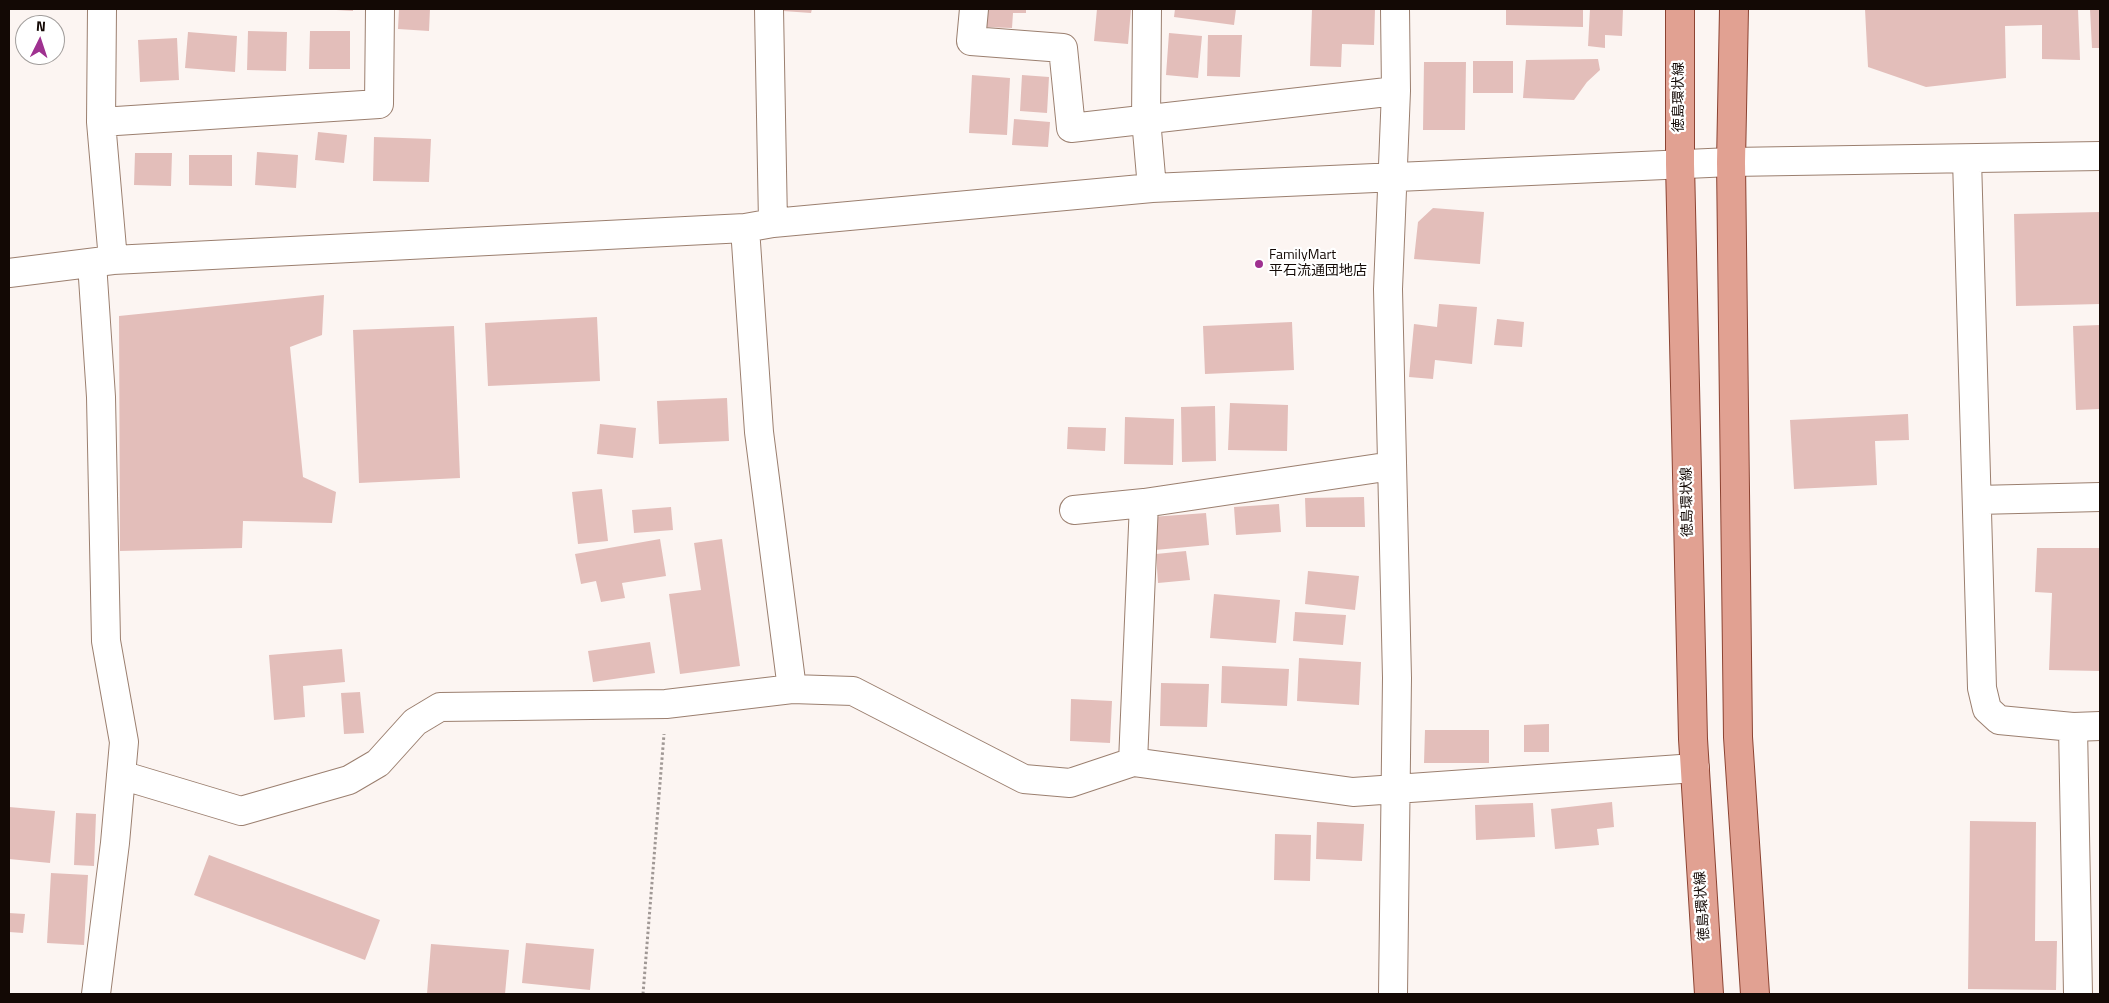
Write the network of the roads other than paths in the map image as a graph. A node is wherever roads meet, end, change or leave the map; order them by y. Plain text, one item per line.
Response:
1 (102, 9) edge
2 (380, 9) edge
3 (769, 9) edge
4 (974, 9) edge
5 (1147, 9) edge
6 (1395, 9) edge
7 (1680, 9) edge
8 (1734, 9) edge
9 (1396, 90) junction
10 (1146, 120) junction
11 (100, 122) junction
12 (2100, 156) edge
13 (1967, 159) junction
14 (1731, 162) junction
15 (1680, 164) junction
16 (1391, 177) junction
17 (1152, 188) junction
18 (773, 223) junction
19 (745, 228) junction
20 (102, 261) junction
21 (9, 273) edge
22 (1392, 466) junction
23 (2100, 497) edge
24 (1976, 500) junction
25 (1144, 503) junction
26 (1074, 510) dead end
27 (792, 689) junction
28 (2100, 726) edge
29 (2073, 727) junction
30 (1133, 762) junction
31 (1695, 768) junction
32 (121, 775) junction
33 (1396, 790) junction
34 (96, 994) edge
35 (1393, 994) edge
36 (1709, 994) edge
37 (1755, 994) edge
38 (2078, 994) edge

1 - 11 street
2 - 11 street
3 - 18 street
4 - 10 street
5 - 10 street
6 - 9 street
7 - 15 main road, 徳島環状線
8 - 14 main road
9 - 10 street
9 - 16 street
10 - 17 street
11 - 20 street
12 - 13 street
13 - 14 street
13 - 24 street
14 - 15 street
14 - 37 main road
15 - 16 street
15 - 31 main road, 徳島環状線
16 - 17 street
16 - 22 street
17 - 18 street
18 - 19 street
19 - 20 street
19 - 27 street
20 - 21 street
20 - 32 street
22 - 25 street
22 - 33 street
23 - 24 street
24 - 29 street
25 - 26 street
25 - 30 street
27 - 30 street
27 - 32 street
28 - 29 street
29 - 38 street
30 - 33 street
31 - 33 street
31 - 36 main road, 徳島環状線
32 - 34 street
33 - 35 street

